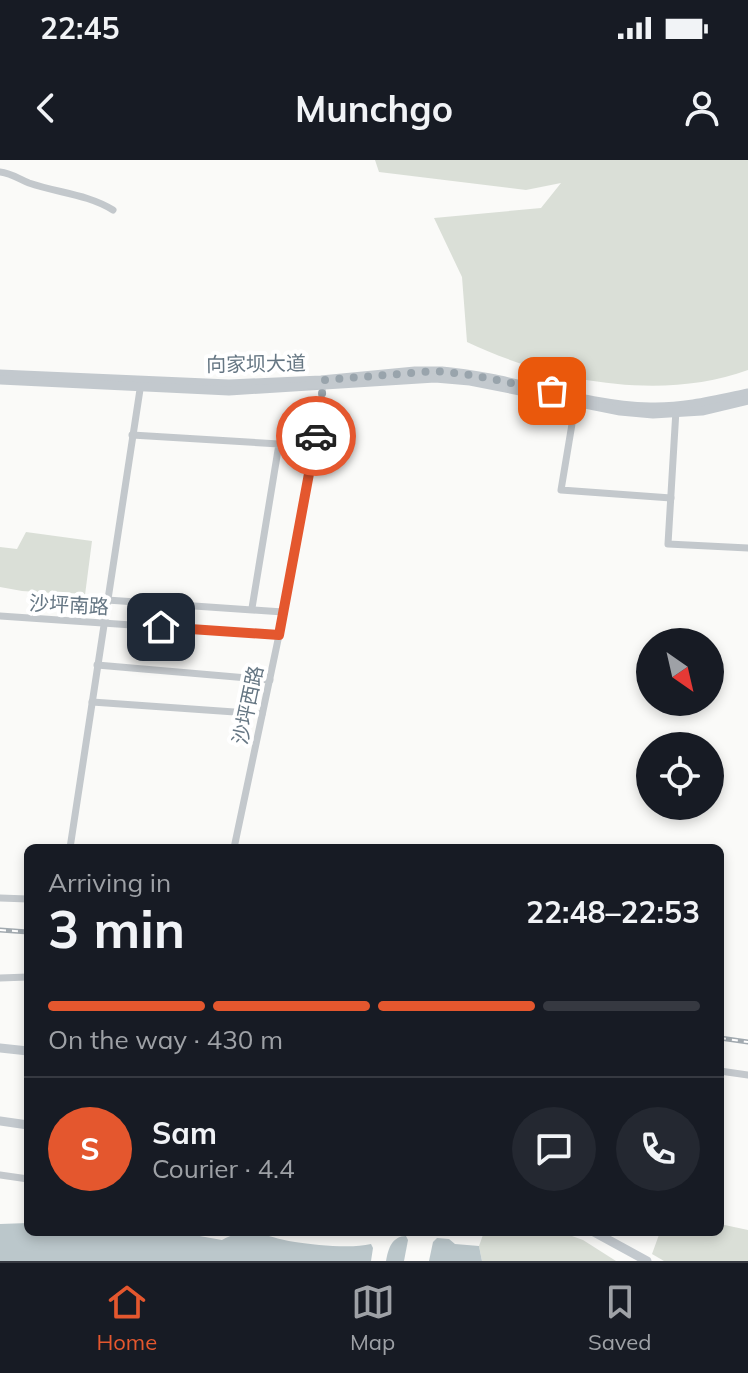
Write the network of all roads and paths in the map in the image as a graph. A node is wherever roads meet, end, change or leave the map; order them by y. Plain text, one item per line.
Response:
1 (0, 172) edge
2 (113, 210) dead end
3 (0, 374) edge
4 (0, 380) edge
5 (323, 383) junction
6 (140, 384) junction
7 (748, 393) edge
8 (577, 399) junction
9 (748, 400) edge
10 (676, 410) junction
11 (132, 435) junction
12 (671, 498) junction
13 (748, 548) edge
14 (107, 600) junction
15 (252, 608) dead end
16 (283, 612) junction
17 (0, 616) edge
18 (103, 622) junction
19 (279, 635) junction
20 (97, 665) junction
21 (270, 680) junction
22 (92, 702) junction
23 (262, 714) junction
24 (71, 844) edge
25 (235, 844) edge
26 (0, 898) edge
27 (24, 899) edge
28 (24, 977) edge
29 (0, 978) edge
30 (0, 1048) edge
31 (24, 1051) edge
32 (724, 1072) edge
33 (748, 1075) edge
34 (0, 1121) edge
35 (24, 1124) edge
36 (0, 1175) edge
37 (24, 1178) edge
38 (601, 1236) edge
39 (647, 1261) edge

1 - 2 street
3 - 6 main road, 向家坝大道
4 - 6 main road, 向家坝大道
5 - 6 main road, 向家坝大道
5 - 8 main road, 向家坝大道
5 - 16 street, 沙坪西路
6 - 11 street
7 - 10 main road, 向家坝大道
8 - 10 main road, 向家坝大道
8 - 12 street
9 - 10 main road, 向家坝大道
10 - 12 street
11 - 14 street
11 - 15 street
12 - 13 street
14 - 16 street
14 - 18 street
16 - 19 street, 沙坪西路
17 - 18 street, 沙坪南路
18 - 19 street, 沙坪南路
18 - 20 street
19 - 21 street, 沙坪西路
20 - 21 street
20 - 22 street
21 - 23 street, 沙坪西路
22 - 23 street
22 - 24 street
23 - 25 street, 沙坪西路
26 - 27 street
28 - 29 street
30 - 31 main road
32 - 33 street
34 - 35 main road
36 - 37 street
38 - 39 main road

